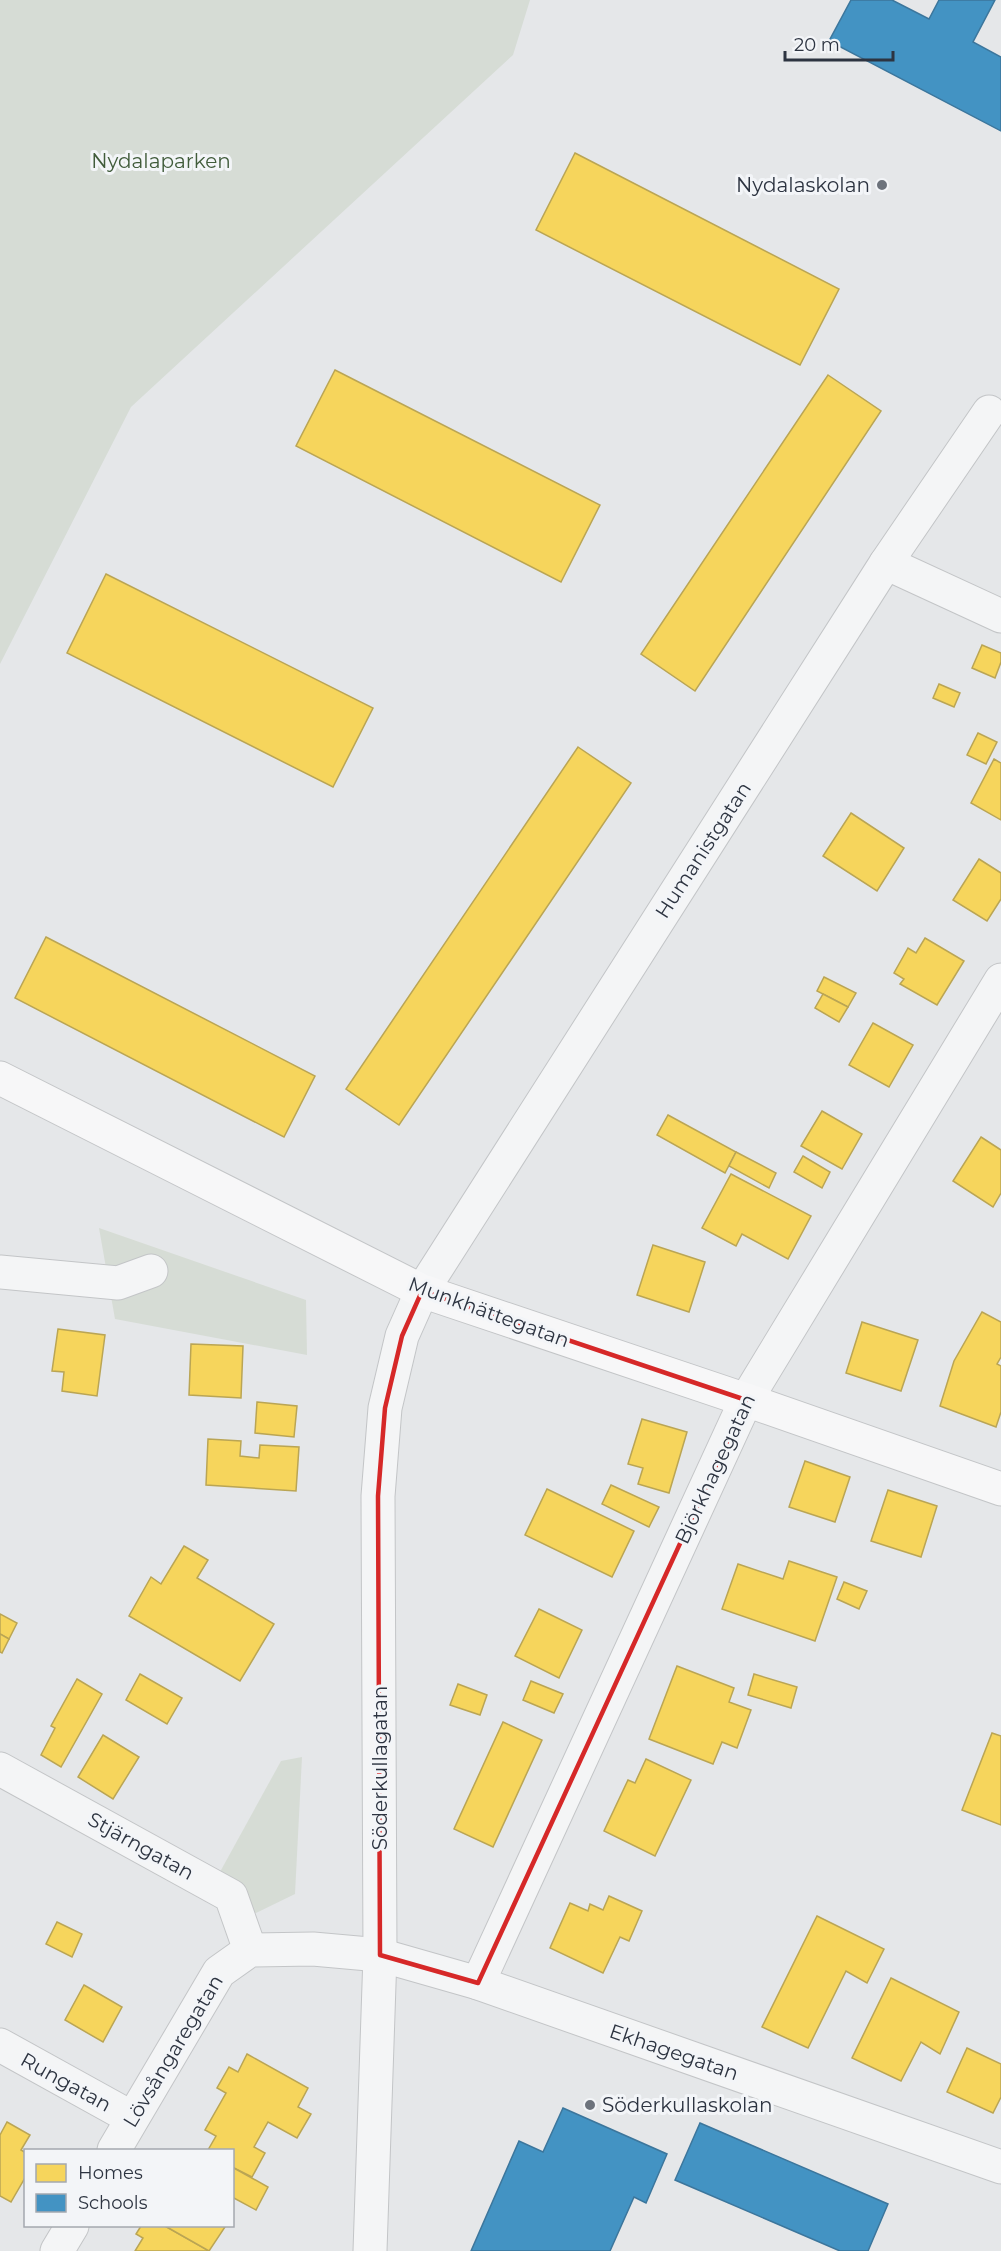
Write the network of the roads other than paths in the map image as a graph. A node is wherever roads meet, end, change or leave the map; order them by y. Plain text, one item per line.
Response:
1 (989, 412) dead end
2 (886, 563) junction
3 (1001, 616) edge
4 (1001, 980) edge
5 (989, 1026) edge
6 (0, 1078) edge
7 (152, 1271) dead end
8 (0, 1272) edge
9 (422, 1291) junction
10 (746, 1400) junction
11 (1001, 1489) edge
12 (0, 1769) edge
13 (250, 1950) junction
14 (380, 1955) junction
15 (478, 1983) junction
16 (0, 2045) edge
17 (132, 2118) junction
18 (115, 2149) edge
19 (1001, 2167) edge
20 (71, 2227) edge
21 (57, 2251) edge
22 (370, 2251) edge

1 - 2 street, Humanistgatan
2 - 3 street
2 - 9 street, Humanistgatan
4 - 5 street, Björkhagegatan
5 - 10 street, Björkhagegatan
6 - 9 main road, Munkhättegatan
7 - 8 street
9 - 10 main road, Munkhättegatan
9 - 14 street, Söderkullagatan
10 - 11 main road, Munkhättegatan
10 - 15 street, Björkhagegatan
12 - 13 street, Stjärngatan
13 - 14 street
13 - 17 street, Lövsångaregatan
14 - 15 street, Ekhagegatan
14 - 22 street, Söderkullagatan
15 - 19 street, Ekhagegatan
16 - 17 street, Rungatan
17 - 18 street, Lövsångaregatan
20 - 21 street

